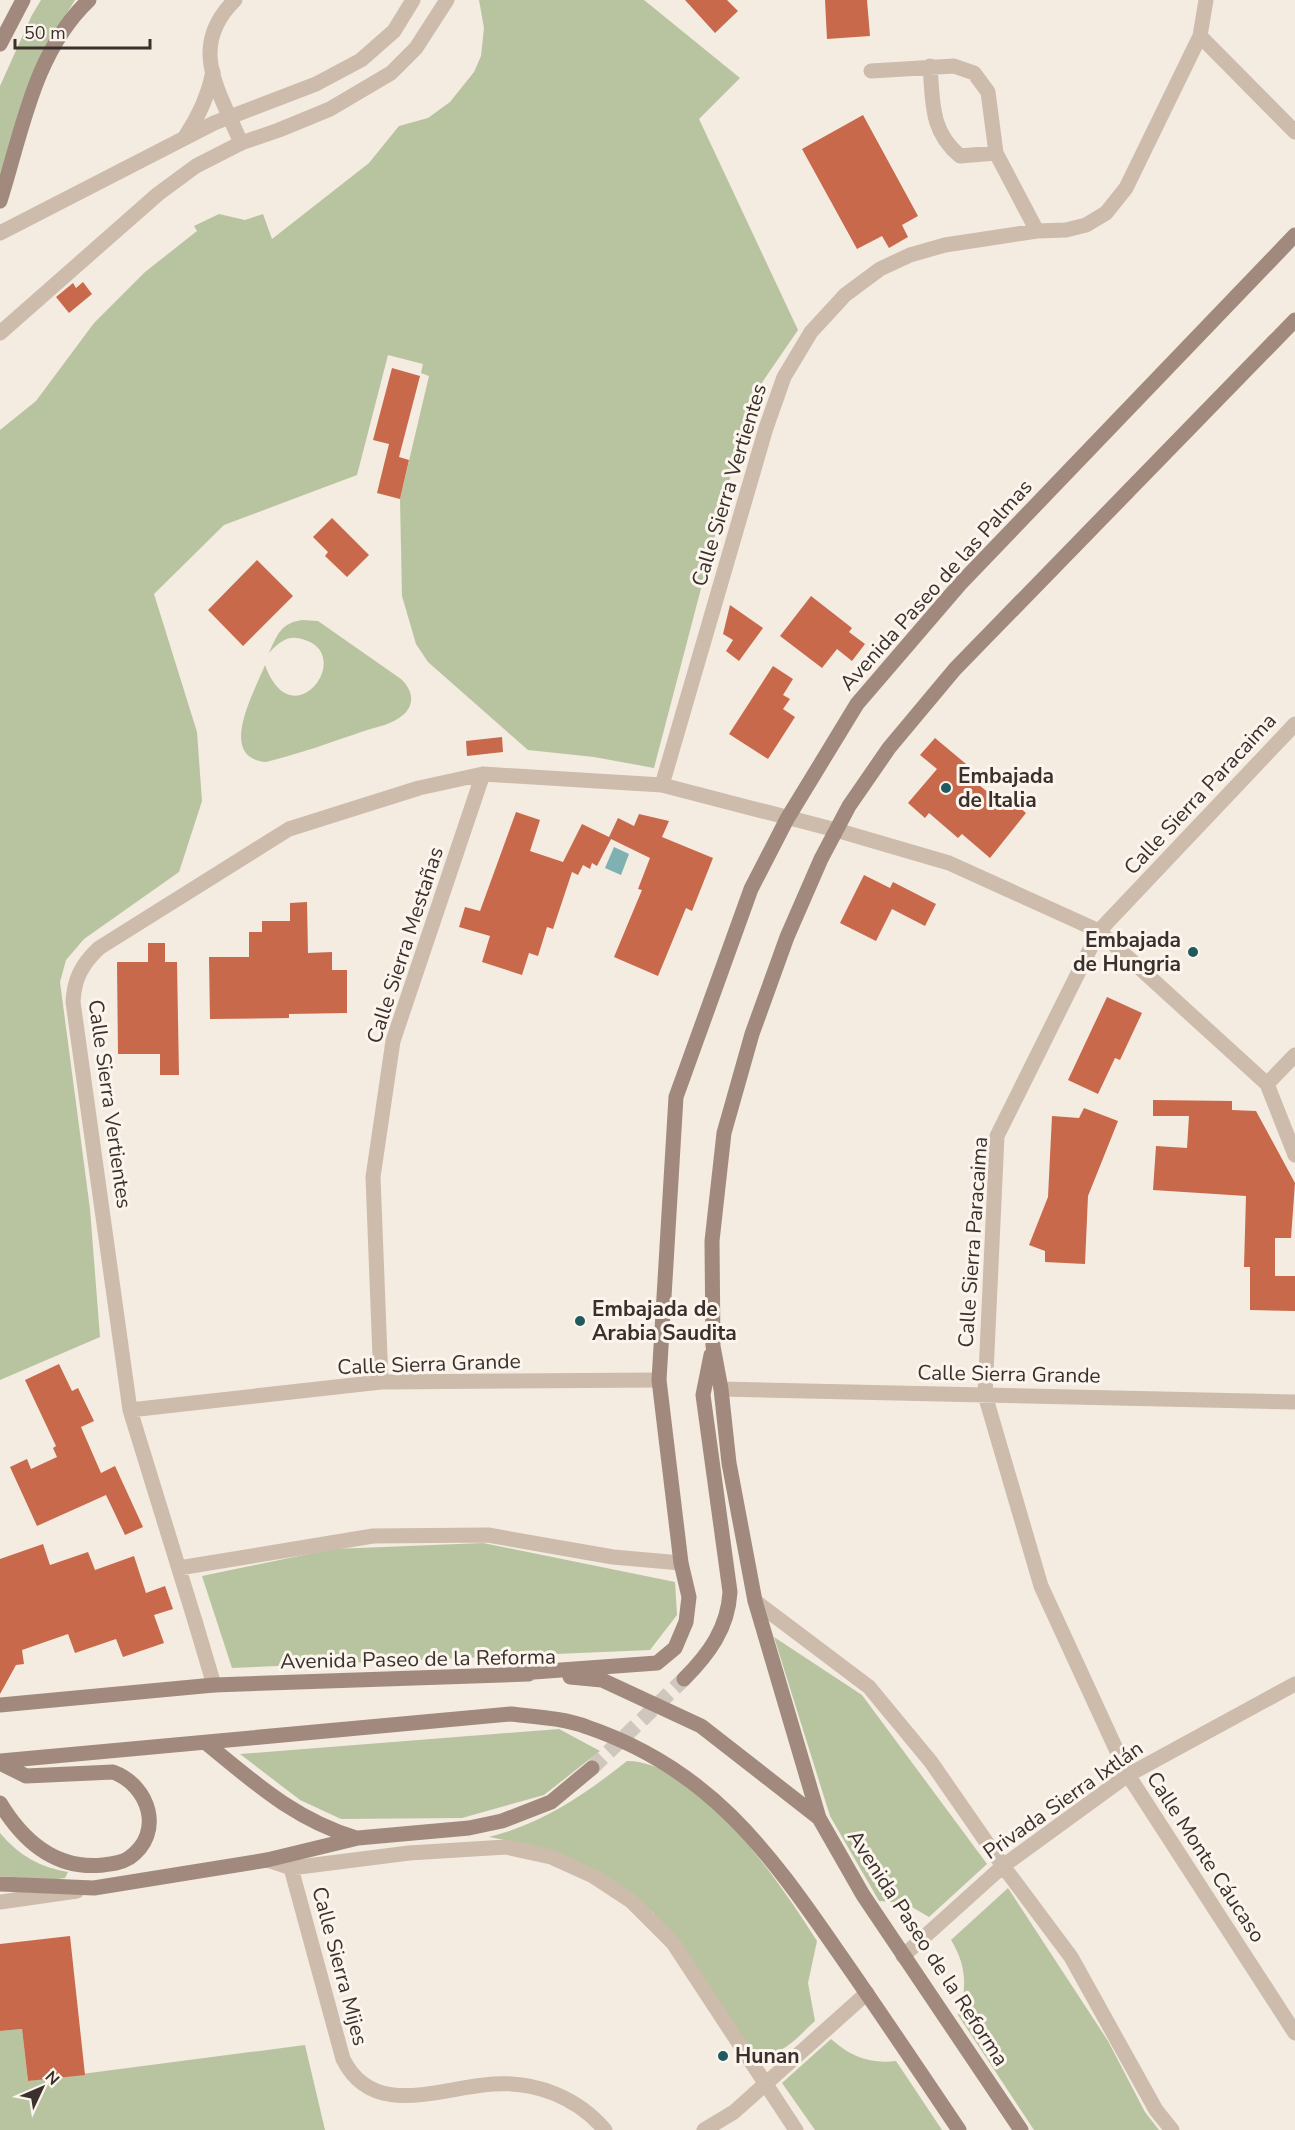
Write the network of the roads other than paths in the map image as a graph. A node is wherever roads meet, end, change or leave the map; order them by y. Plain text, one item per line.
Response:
1 (23, 0) edge
2 (89, 0) edge
3 (235, 0) edge
4 (413, 0) edge
5 (447, 0) edge
6 (1206, 0) edge
7 (1200, 36) junction
8 (0, 44) edge
9 (930, 66) junction
10 (871, 71) dead end
11 (213, 72) junction
12 (230, 116) junction
13 (1295, 132) edge
14 (185, 138) junction
15 (241, 143) junction
16 (996, 153) junction
17 (0, 201) edge
18 (1037, 231) junction
19 (0, 232) edge
20 (1295, 235) edge
21 (1295, 320) edge
22 (0, 333) edge
23 (1295, 724) edge
24 (483, 774) junction
25 (662, 785) junction
26 (787, 819) junction
27 (836, 830) junction
28 (1099, 931) junction
29 (1295, 1055) edge
30 (1267, 1084) junction
31 (1295, 1155) edge
32 (712, 1346) junction
33 (659, 1380) junction
34 (381, 1382) junction
35 (721, 1389) junction
36 (985, 1395) junction
37 (1295, 1402) edge
38 (130, 1410) junction
39 (681, 1563) junction
40 (179, 1568) junction
41 (755, 1601) junction
42 (520, 1673) junction
43 (684, 1679) tunnel mouth
44 (1295, 1684) edge
45 (214, 1685) junction
46 (0, 1705) edge
47 (206, 1743) junction
48 (0, 1762) edge
49 (592, 1768) tunnel mouth
50 (1128, 1775) junction
51 (0, 1803) edge
52 (819, 1818) junction
53 (358, 1838) junction
54 (267, 1860) junction
55 (1003, 1866) junction
56 (291, 1868) junction
57 (0, 1884) edge
58 (94, 1888) junction
59 (0, 1902) edge
60 (903, 1956) junction
61 (867, 1993) junction
62 (1295, 2033) edge
63 (766, 2083) junction
64 (734, 2112) junction
65 (605, 2130) edge
66 (704, 2130) edge
67 (719, 2130) edge
68 (796, 2130) edge
69 (959, 2130) edge
70 (1022, 2130) edge
71 (1172, 2130) edge

1 - 8 main road
2 - 17 main road
3 - 11 street
4 - 12 street
5 - 15 street
6 - 7 street, Calle Sierra Vertientes
7 - 13 street
7 - 18 street, Calle Sierra Vertientes
9 - 10 street
9 - 16 street
9 - 16 street
11 - 12 street
11 - 14 street
12 - 14 street
12 - 15 street
14 - 19 street
15 - 22 street
16 - 18 street
18 - 25 street, Calle Sierra Vertientes
20 - 26 main road, Avenida Paseo de las Palmas
21 - 27 main road
23 - 28 street, Calle Sierra Paracaima
24 - 25 street, Calle Sierra Vertientes
24 - 34 street, Calle Sierra Mestañas
24 - 38 street, Calle Sierra Vertientes
25 - 26 street, Calle Sierra Vertientes
26 - 27 street, Calle Sierra Vertientes
26 - 33 main road, Avenida Paseo de las Palmas
27 - 28 street, Calle Sierra Vertientes
27 - 32 main road
28 - 30 street, Calle Sierra Vertientes
28 - 36 street, Calle Sierra Paracaima
29 - 30 street
30 - 31 street
32 - 35 main road
32 - 43 main road
33 - 34 street, Calle Sierra Grande
33 - 39 main road, Avenida Paseo de las Palmas
34 - 38 street, Calle Sierra Grande
35 - 36 street, Calle Sierra Grande
35 - 41 main road
36 - 37 street, Calle Sierra Grande
36 - 50 street, Calle Monte Cáucaso
38 - 40 street, Calle Sierra Vertientes
39 - 40 street
39 - 42 main road, Avenida Paseo de las Palmas
40 - 45 street, Calle Sierra Vertientes
41 - 52 main road
41 - 55 street
42 - 45 main road, Avenida Paseo de la Reforma
42 - 52 main road, Avenida Paseo de la Reforma
44 - 50 street, Privada Sierra Ixtlán
45 - 46 main road, Avenida Paseo de la Reforma
47 - 48 main road
47 - 53 main road
47 - 61 main road
48 - 51 main road
49 - 53 main road
50 - 55 street, Privada Sierra Ixtlán
50 - 62 street, Calle Monte Cáucaso
52 - 60 main road, Avenida Paseo de la Reforma
53 - 54 main road
54 - 56 street
54 - 58 main road
55 - 60 street, Privada Sierra Ixtlán
55 - 71 street
56 - 63 street
56 - 65 street, Calle Sierra Mijes
57 - 58 main road
58 - 59 street
60 - 70 main road, Avenida Paseo de la Reforma
61 - 63 street
61 - 69 main road
63 - 64 street
63 - 68 street
64 - 66 street
64 - 67 street

